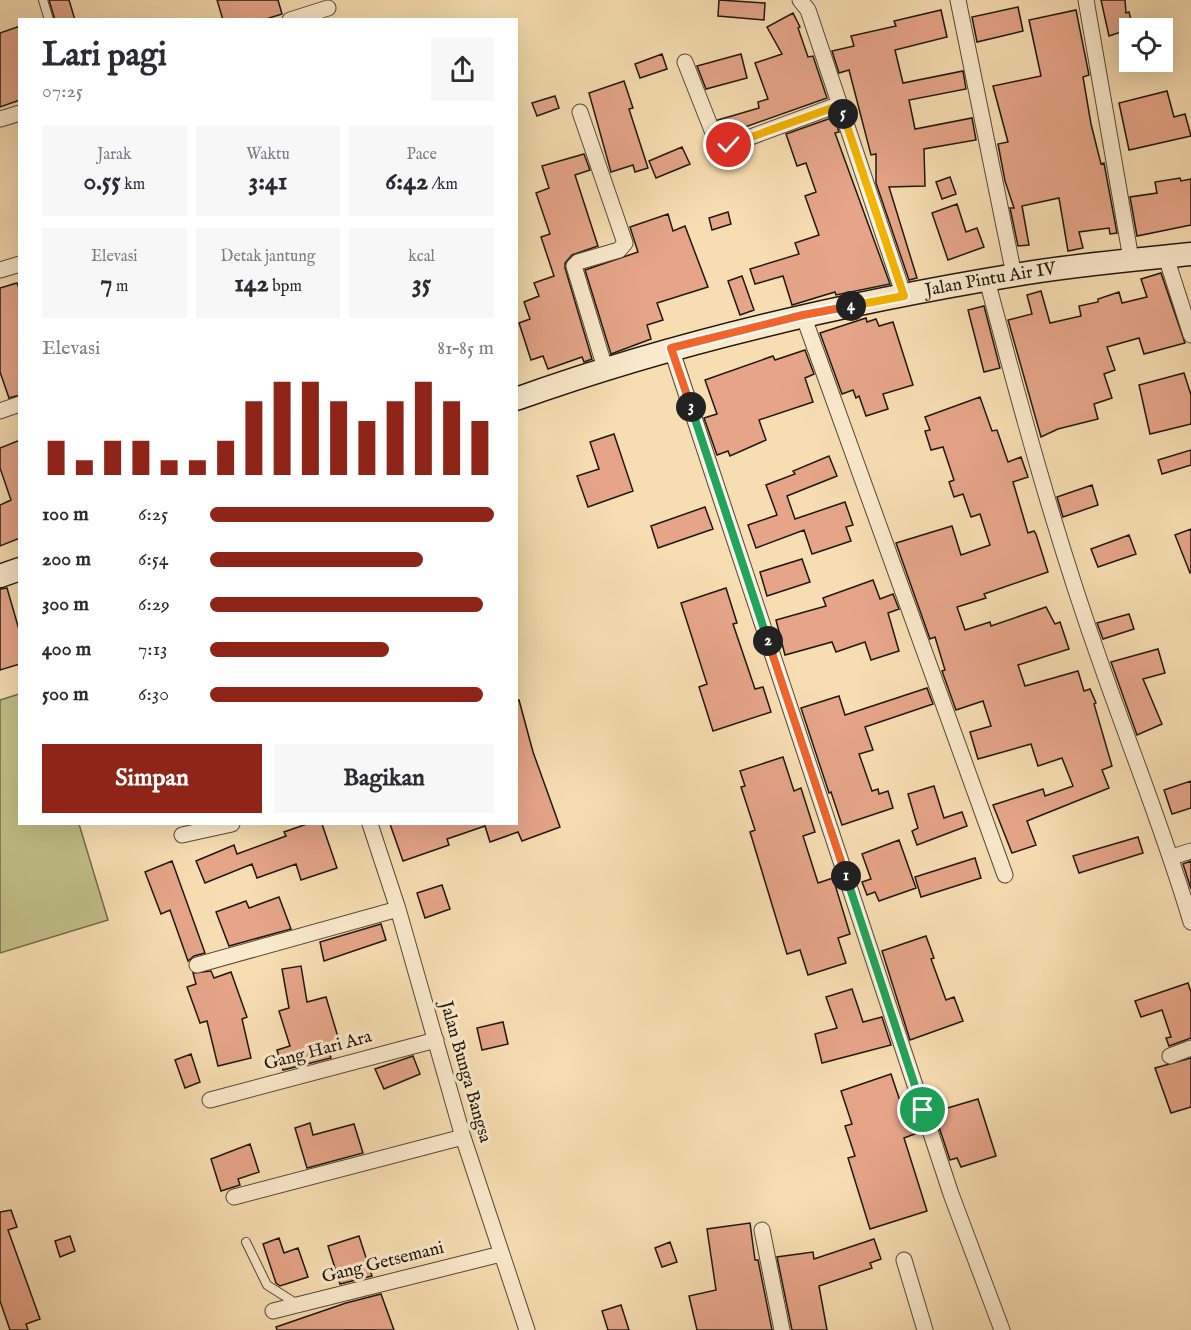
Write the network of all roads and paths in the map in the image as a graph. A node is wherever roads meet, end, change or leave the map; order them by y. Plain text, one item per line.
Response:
1 (43, 0) edge
2 (958, 0) edge
3 (1086, 0) edge
4 (807, 3) edge
5 (329, 9) edge
6 (48, 18) edge
7 (297, 18) edge
8 (685, 63) dead end
9 (840, 105) junction
10 (580, 112) dead end
11 (18, 114) edge
12 (0, 119) edge
13 (1191, 254) edge
14 (1166, 257) junction
15 (1131, 260) junction
16 (18, 265) edge
17 (0, 270) edge
18 (1014, 274) junction
19 (987, 280) junction
20 (904, 296) junction
21 (803, 315) junction
22 (1191, 335) edge
23 (671, 348) junction
24 (605, 368) junction
25 (518, 398) edge
26 (18, 405) edge
27 (0, 411) edge
28 (18, 570) edge
29 (0, 576) edge
30 (227, 825) edge
31 (370, 825) edge
32 (182, 835) dead end
33 (1191, 850) edge
34 (1172, 857) junction
35 (1005, 875) dead end
36 (398, 909) junction
37 (1191, 922) edge
38 (197, 965) dead end
39 (436, 1040) junction
40 (1191, 1048) edge
41 (1170, 1056) dead end
42 (210, 1100) dead end
43 (463, 1137) junction
44 (234, 1197) dead end
45 (762, 1230) dead end
46 (246, 1242) dead end
47 (501, 1254) junction
48 (904, 1260) dead end
49 (297, 1304) junction
50 (273, 1311) dead end
51 (527, 1330) edge
52 (782, 1330) edge
53 (925, 1330) edge
54 (1002, 1330) edge

1 - 6 lane
2 - 18 street
3 - 15 street
4 - 9 street
5 - 7 street
8 - 9 street
9 - 20 street
10 - 24 street
11 - 12 street
13 - 14 main road, Jalan Pintu Air IV
14 - 15 main road, Jalan Pintu Air IV
14 - 22 street
15 - 18 main road, Jalan Pintu Air IV
16 - 17 street
18 - 19 main road, Jalan Pintu Air IV
19 - 20 main road, Jalan Pintu Air IV
19 - 34 street
20 - 21 main road, Jalan Pintu Air IV
21 - 23 main road, Jalan Pintu Air IV
21 - 35 street
23 - 24 main road, Jalan Pintu Air IV
23 - 54 street
24 - 25 main road, Jalan Pintu Air IV
26 - 27 street
28 - 29 main road
30 - 32 street
31 - 36 street, Jalan Bunga Bangsa
33 - 34 street
34 - 37 street
36 - 38 street
36 - 39 street, Jalan Bunga Bangsa
39 - 42 street, Gang Hari Ara
39 - 43 street, Jalan Bunga Bangsa
40 - 41 street
43 - 44 street
43 - 47 street, Jalan Bunga Bangsa
45 - 52 street
46 - 49 lane
47 - 49 street, Gang Getsemani
47 - 51 street, Jalan Bunga Bangsa
48 - 53 street
49 - 50 street, Gang Getsemani

